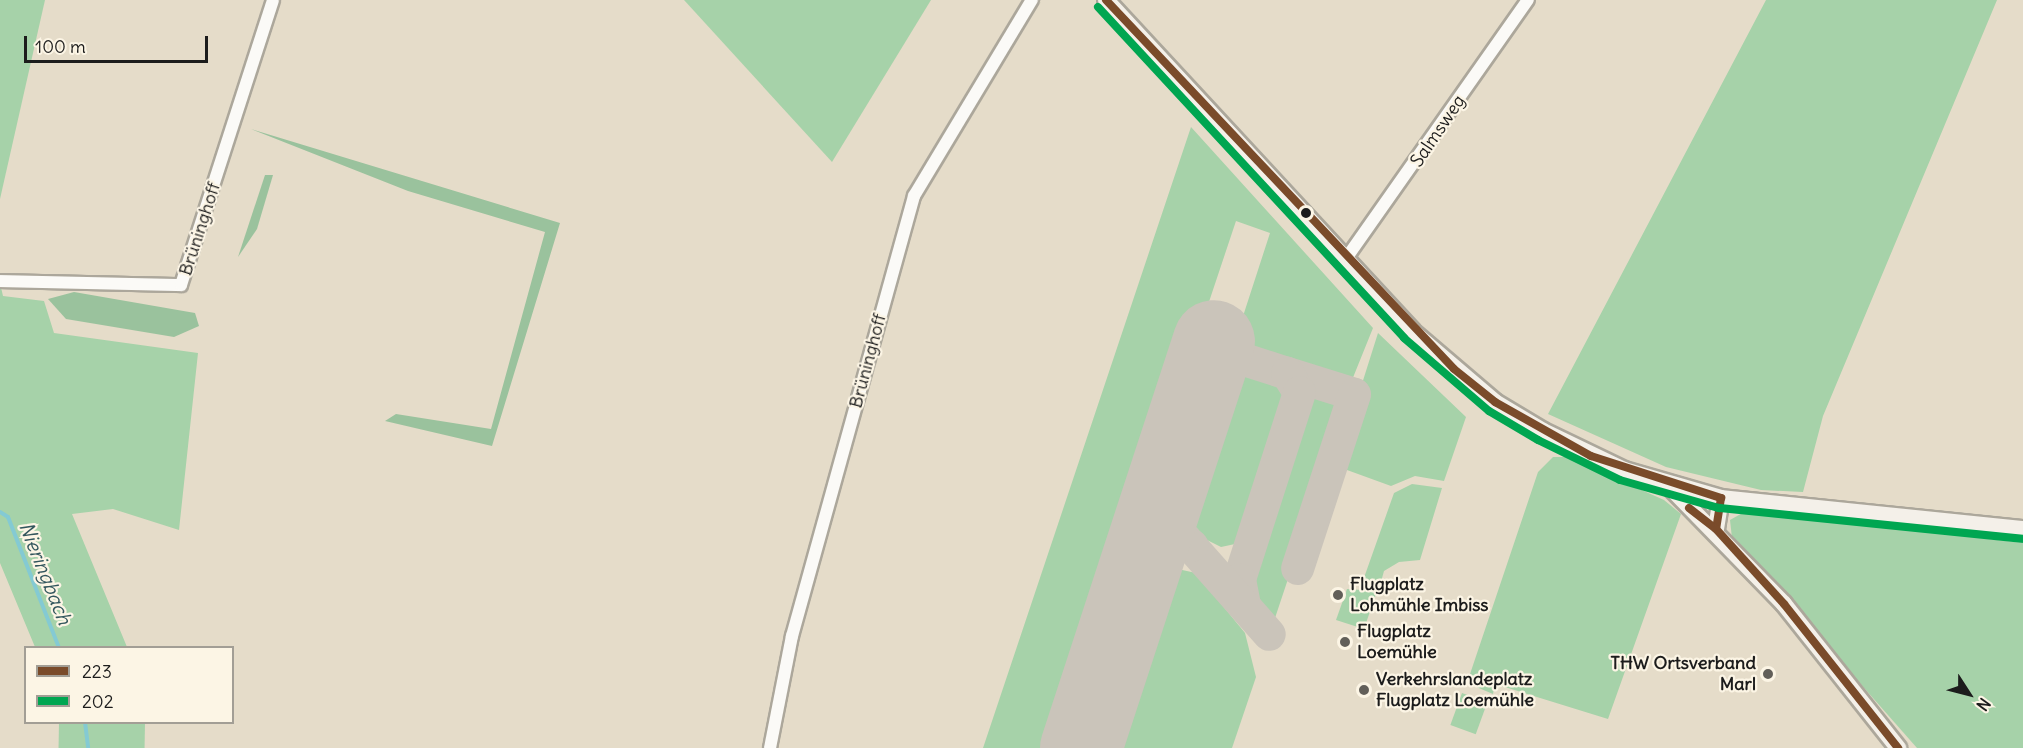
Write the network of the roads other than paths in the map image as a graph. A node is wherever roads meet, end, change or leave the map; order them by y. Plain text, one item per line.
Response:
1 (273, 0) edge
2 (1032, 0) edge
3 (1106, 0) edge
4 (1528, 0) edge
5 (1345, 260) junction
6 (0, 281) edge
7 (1668, 485) junction
8 (1721, 498) junction
9 (1716, 529) junction
10 (2023, 529) edge
11 (770, 748) edge
12 (1898, 748) edge

1 - 6 street, Brüninghoff
2 - 11 street, Brüninghoff
3 - 5 street
4 - 5 street, Salmsweg
5 - 7 street
7 - 8 street
7 - 9 street
8 - 9 street
8 - 10 street
9 - 12 street

